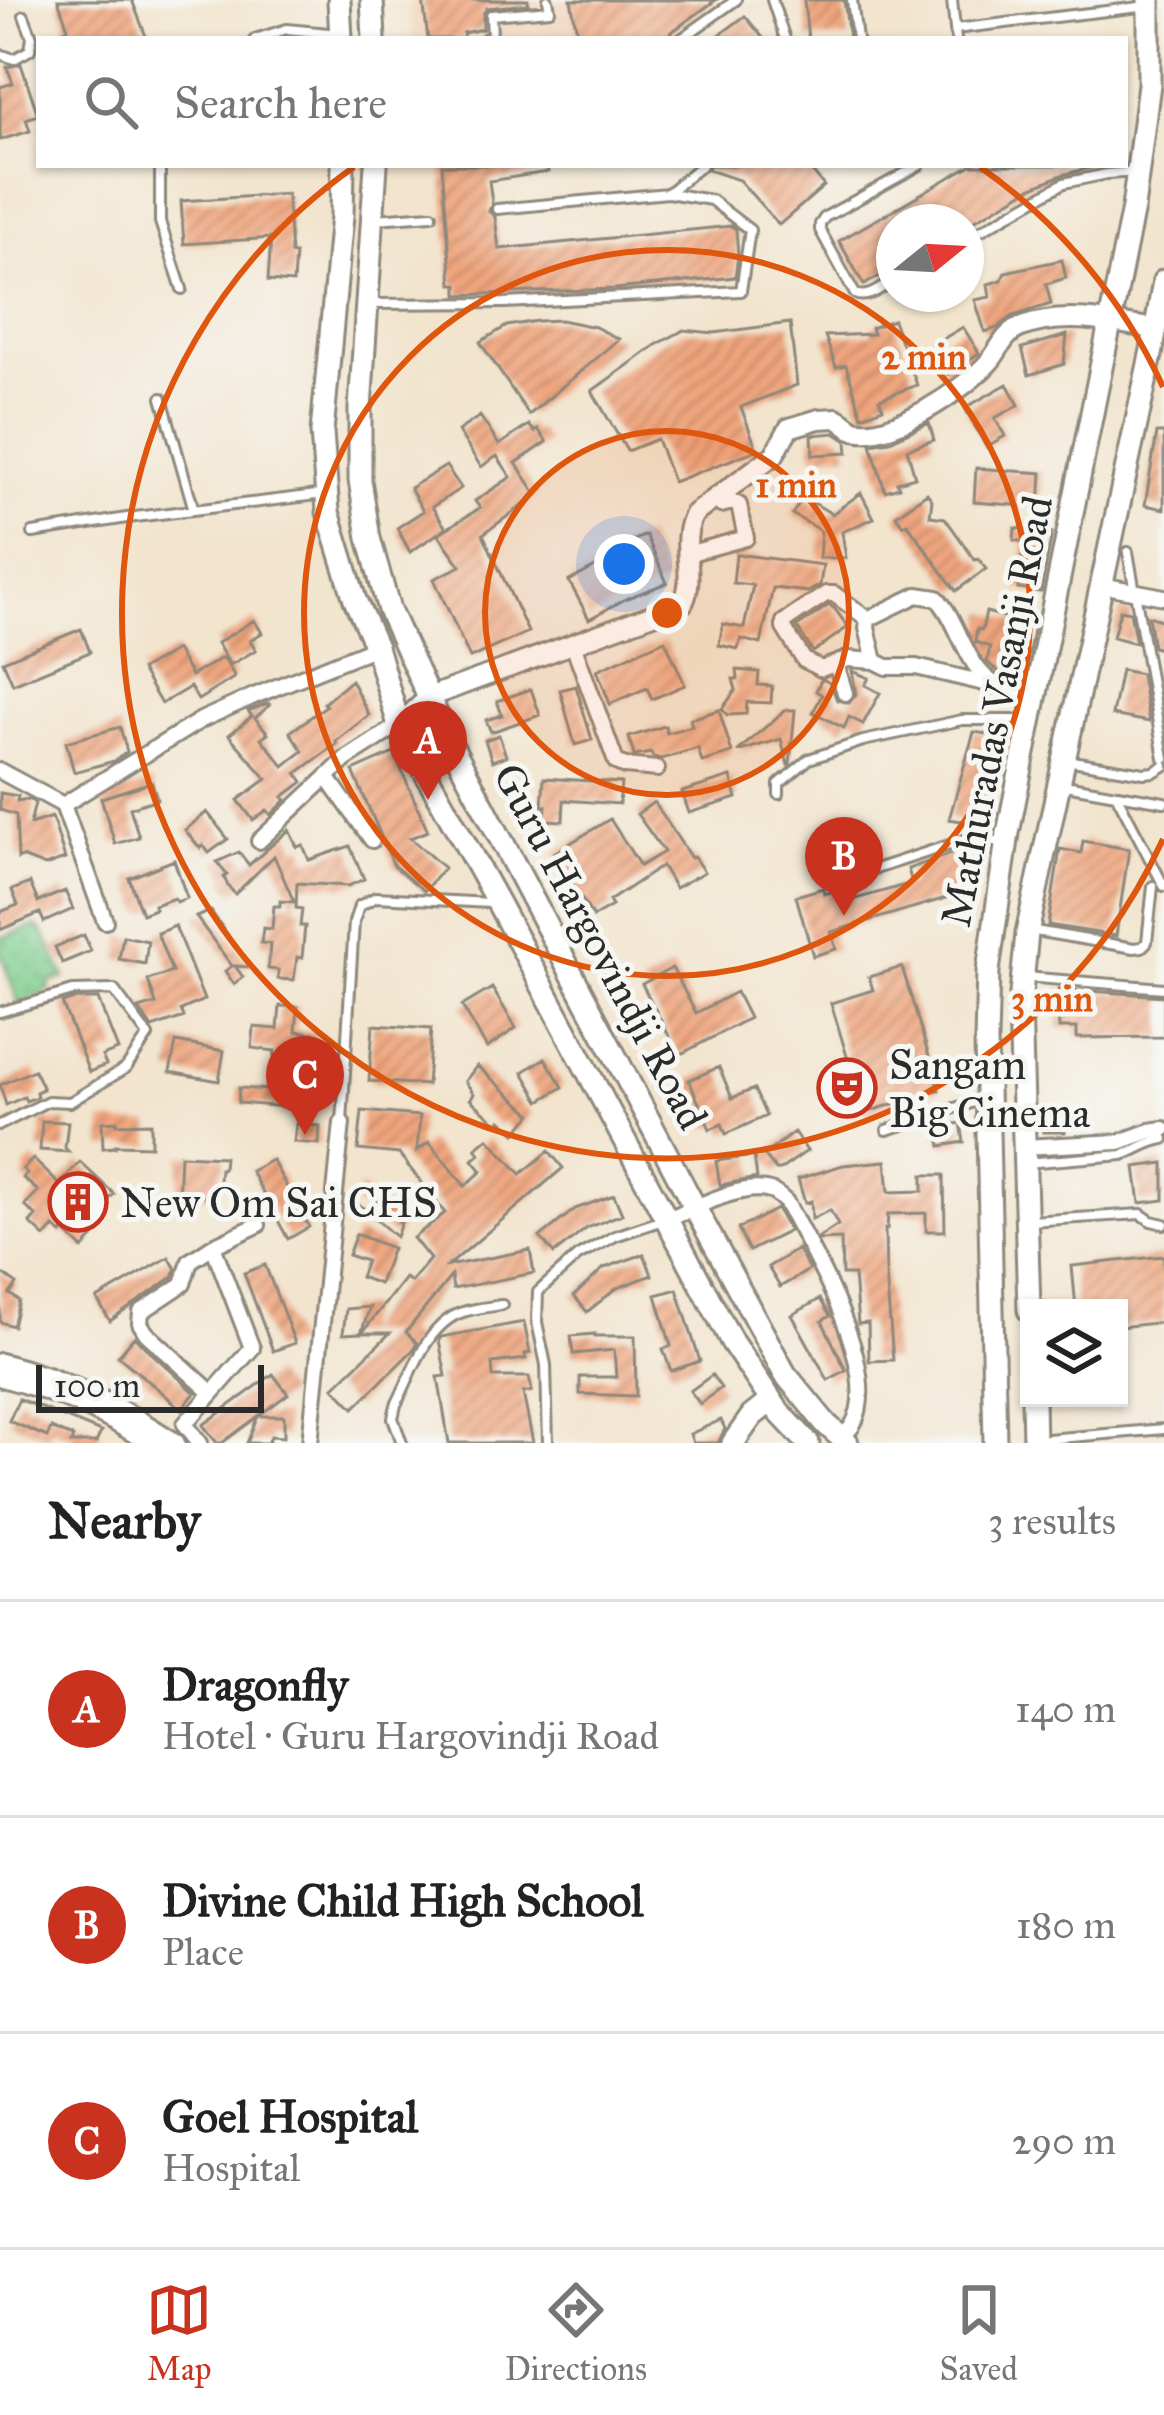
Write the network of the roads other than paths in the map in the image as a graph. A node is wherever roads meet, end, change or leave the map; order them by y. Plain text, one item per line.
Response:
1 (339, 0) edge
2 (372, 0) edge
3 (548, 0) edge
4 (736, 0) edge
5 (772, 0) edge
6 (852, 0) edge
7 (952, 0) edge
8 (1149, 3) edge
9 (24, 16) dead end
10 (955, 34) edge
11 (265, 36) edge
12 (341, 36) edge
13 (374, 36) edge
14 (492, 36) edge
15 (685, 36) edge
16 (784, 36) edge
17 (857, 36) edge
18 (0, 54) edge
19 (1136, 103) edge
20 (160, 168) edge
21 (344, 168) edge
22 (376, 168) edge
23 (698, 168) edge
24 (915, 168) edge
25 (1138, 172) junction
26 (668, 193) junction
27 (497, 209) dead end
28 (432, 215) dead end
29 (374, 219) junction
30 (984, 228) edge
31 (1164, 281) edge
32 (182, 289) dead end
33 (876, 291) edge
34 (368, 304) junction
35 (1112, 322) junction
36 (1156, 328) junction
37 (1155, 377) edge
38 (162, 398) dead end
39 (327, 494) junction
40 (719, 501) junction
41 (194, 510) junction
42 (33, 533) dead end
43 (695, 552) junction
44 (1128, 552) dead end
45 (1101, 585) junction
46 (1164, 597) edge
47 (868, 619) junction
48 (574, 644) junction
49 (376, 647) junction
50 (875, 661) junction
51 (836, 664) junction
52 (997, 686) junction
53 (845, 693) dead end
54 (1036, 696) junction
55 (429, 697) junction
56 (1030, 724) junction
57 (399, 725) junction
58 (1063, 759) junction
59 (1164, 762) edge
60 (657, 769) dead end
61 (0, 772) edge
62 (327, 777) junction
63 (1057, 784) junction
64 (778, 794) dead end
65 (1116, 794) junction
66 (1164, 802) edge
67 (64, 806) junction
68 (372, 840) dead end
69 (259, 841) dead end
70 (1006, 843) junction
71 (857, 875) dead end
72 (1159, 886) edge
73 (498, 903) junction
74 (105, 921) dead end
75 (1028, 930) junction
76 (1023, 977) junction
77 (1164, 988) edge
78 (0, 1012) edge
79 (987, 1098) junction
80 (342, 1123) joint
81 (0, 1125) edge
82 (1164, 1129) edge
83 (887, 1130) dead end
84 (1164, 1139) edge
85 (1023, 1155) junction
86 (695, 1208) junction
87 (666, 1220) junction
88 (1025, 1221) junction
89 (1164, 1224) edge
90 (258, 1225) dead end
91 (213, 1246) junction
92 (1029, 1299) edge
93 (502, 1305) dead end
94 (0, 1369) edge
95 (212, 1394) junction
96 (771, 1401) junction
97 (1033, 1407) edge
98 (1164, 1429) edge
99 (840, 1441) edge
100 (1034, 1442) edge
101 (150, 1443) edge
102 (175, 1443) edge
103 (200, 1443) edge
104 (310, 1443) edge
105 (402, 1443) edge
106 (548, 1443) edge
107 (733, 1443) edge
108 (808, 1443) edge
109 (995, 1443) edge

1 - 12 main road
2 - 13 main road
3 - 14 lane
4 - 15 lane
5 - 16 lane
6 - 17 lane
7 - 10 lane
8 - 10 lane
8 - 19 main road, Mathuradas Vasanji Road
9 - 18 lane
11 - 12 lane
19 - 25 main road, Mathuradas Vasanji Road
20 - 32 lane
21 - 39 main road, Guru Hargovindji Road
22 - 29 main road, Guru Hargovindji Road
23 - 26 lane
24 - 33 lane
25 - 30 lane
25 - 35 main road, Mathuradas Vasanji Road
26 - 27 lane
26 - 34 lane
28 - 29 lane
29 - 34 main road, Guru Hargovindji Road
31 - 36 main road, Mathuradas Vasanji Road
34 - 55 main road, Guru Hargovindji Road
35 - 36 street
35 - 40 street
35 - 54 main road, Mathuradas Vasanji Road
36 - 37 main road, Mathuradas Vasanji Road
37 - 45 main road, Mathuradas Vasanji Road
38 - 41 lane
39 - 41 lane
39 - 49 main road, Guru Hargovindji Road
40 - 43 street
40 - 43 street
41 - 42 lane
43 - 48 street
44 - 59 lane
45 - 46 street
45 - 58 main road, Mathuradas Vasanji Road
47 - 50 street
47 - 51 street
47 - 52 street
48 - 55 street
48 - 60 street
49 - 57 main road, Guru Hargovindji Road
49 - 67 street
50 - 51 street
50 - 52 street
51 - 53 street
52 - 54 street
54 - 56 main road, Mathuradas Vasanji Road
55 - 57 street
55 - 86 main road, Guru Hargovindji Road
56 - 64 lane
56 - 70 main road, Mathuradas Vasanji Road
57 - 62 street
57 - 73 main road, Guru Hargovindji Road
58 - 59 lane
58 - 63 main road, Mathuradas Vasanji Road
61 - 67 street
62 - 68 street
62 - 69 street
63 - 65 lane
63 - 75 main road, Mathuradas Vasanji Road
65 - 66 lane
65 - 72 lane
67 - 74 street
70 - 71 lane
70 - 79 main road, Mathuradas Vasanji Road
72 - 75 lane
73 - 80 lane
73 - 87 main road, Guru Hargovindji Road
75 - 76 main road, Mathuradas Vasanji Road
76 - 77 lane
76 - 85 main road, Mathuradas Vasanji Road
78 - 81 lane
79 - 83 lane
79 - 109 main road, Mathuradas Vasanji Road
80 - 104 street
82 - 85 street
84 - 85 lane
85 - 88 main road, Mathuradas Vasanji Road
86 - 87 street
86 - 99 main road, Guru Hargovindji Road
86 - 99 street
87 - 96 main road, Guru Hargovindji Road
87 - 106 lane
88 - 89 lane
88 - 92 main road, Mathuradas Vasanji Road
90 - 91 street
91 - 95 street
91 - 95 street
93 - 105 lane
94 - 101 street
94 - 102 street
95 - 103 street
96 - 107 main road
96 - 108 main road, Guru Hargovindji Road
97 - 100 main road
98 - 100 lane

